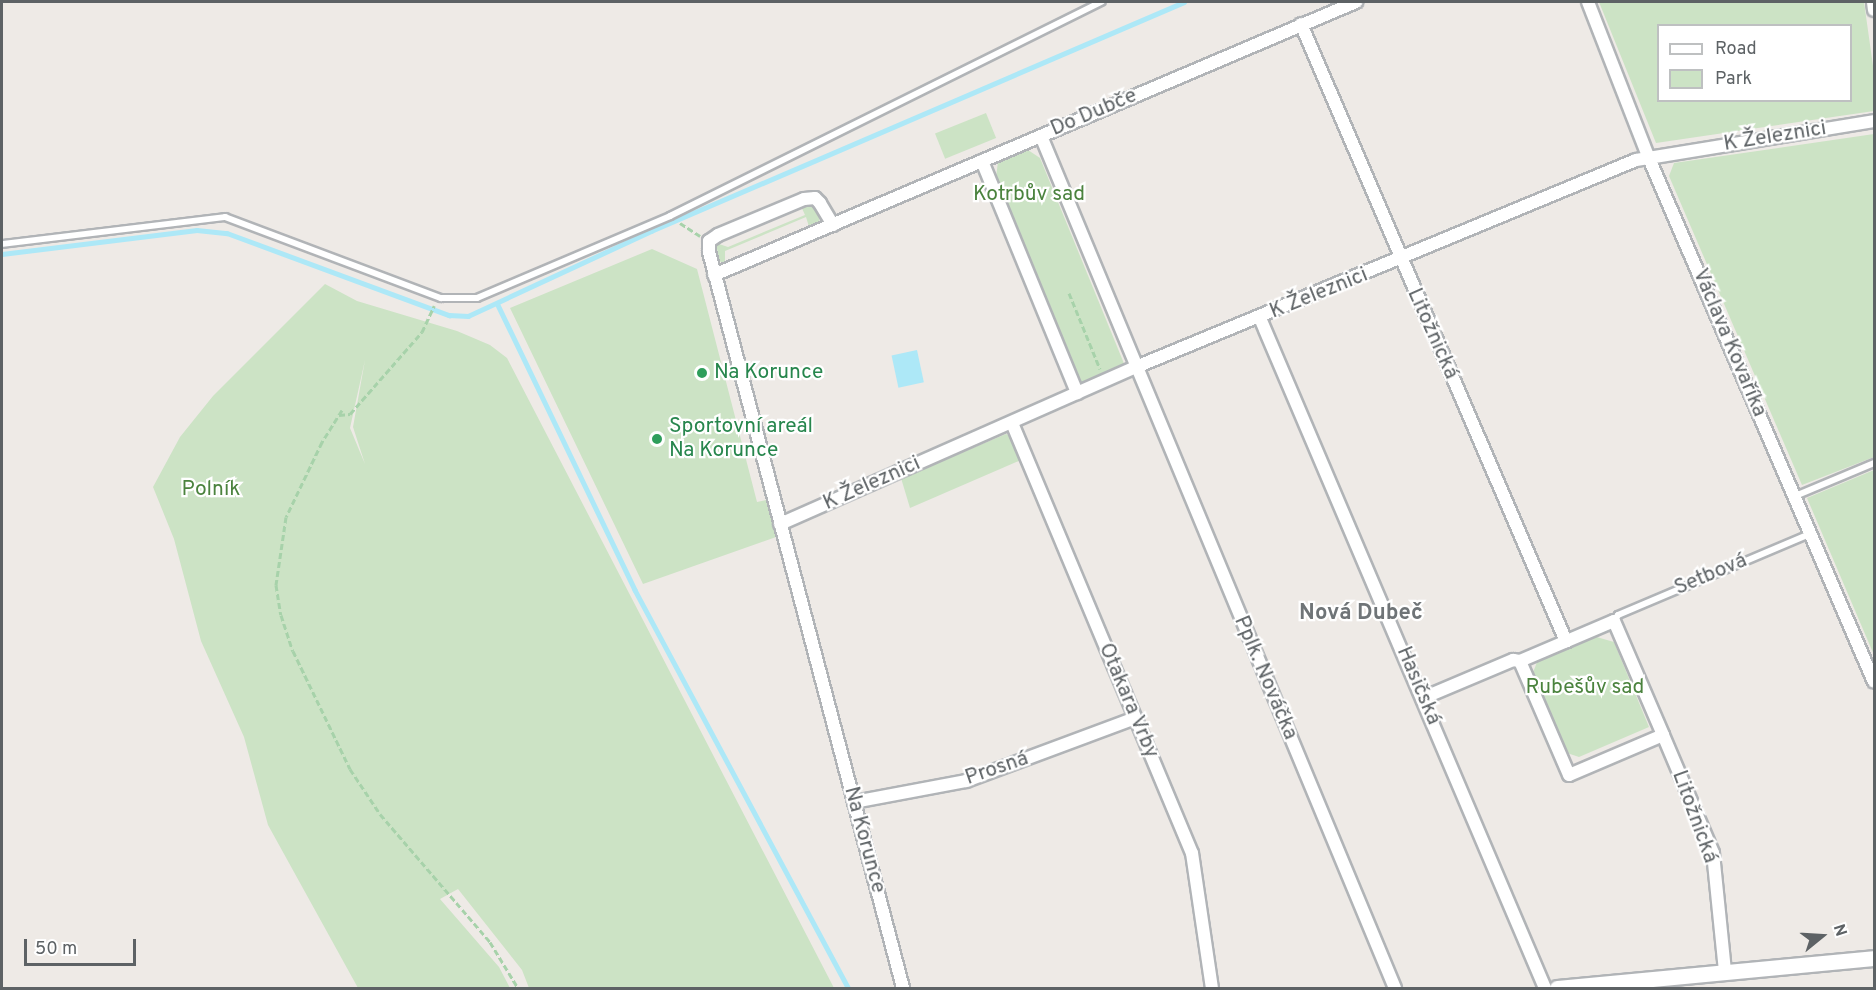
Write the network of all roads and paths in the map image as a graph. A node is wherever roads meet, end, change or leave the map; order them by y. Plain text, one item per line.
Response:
1 (1102, 2) edge
2 (1356, 2) edge
3 (1588, 2) edge
4 (1873, 2) edge
5 (1875, 10) edge
6 (1301, 24) junction
7 (1875, 121) edge
8 (1041, 136) junction
9 (1648, 156) junction
10 (982, 161) junction
11 (680, 223) dead end
12 (833, 225) junction
13 (709, 240) junction
14 (2, 244) edge
15 (1400, 260) junction
16 (714, 275) junction
17 (1069, 293) dead end
18 (434, 306) dead end
19 (1260, 318) junction
20 (1136, 367) junction
21 (1105, 381) junction
22 (1077, 393) junction
23 (342, 410) dead end
24 (339, 414) junction
25 (1012, 423) junction
26 (1875, 463) edge
27 (1795, 496) junction
28 (780, 524) junction
29 (1811, 534) junction
30 (1614, 621) junction
31 (1566, 641) junction
32 (1520, 661) junction
33 (1875, 682) edge
34 (1423, 698) junction
35 (1135, 718) junction
36 (1663, 735) junction
37 (854, 802) junction
38 (1875, 958) edge
39 (1725, 972) junction
40 (518, 988) edge
41 (903, 988) edge
42 (1212, 988) edge
43 (1395, 988) edge
44 (1545, 988) edge
45 (1557, 988) edge

1 - 14 lane
2 - 6 street, Do Dubče
3 - 9 street, Václava Kovaříka
4 - 5 street
6 - 8 street, Do Dubče
6 - 15 street, Litožnická
7 - 9 street, K Železnici
8 - 10 street, Do Dubče
8 - 20 street, Pplk. Nováčka
9 - 15 street, K Železnici
9 - 27 street, Václava Kovaříka
10 - 12 street, Do Dubče
10 - 22 street
11 - 13 path
12 - 13 street
12 - 16 street, Do Dubče
13 - 16 street
15 - 19 street, K Železnici
15 - 31 street, Litožnická
16 - 28 street, Na Korunce
17 - 21 path
18 - 24 path
19 - 20 street, K Železnici
19 - 34 street, Hasičská
20 - 21 street, K Železnici
20 - 43 street, Pplk. Nováčka
21 - 22 street, K Železnici
22 - 25 street, K Železnici
23 - 24 path
24 - 40 path
25 - 28 street, K Železnici
25 - 35 street, Otakara Vrby
26 - 27 lane
27 - 29 street, Václava Kovaříka
28 - 37 street, Na Korunce
29 - 30 lane, Setbová
29 - 33 street, Václava Kovaříka
30 - 31 street
30 - 36 street, Litožnická
31 - 32 street
32 - 34 street
32 - 36 street
34 - 44 street, Hasičská
35 - 37 street, Prosná
35 - 42 street, Otakara Vrby
36 - 39 street, Litožnická
37 - 41 street, Na Korunce
38 - 39 street
39 - 45 street

